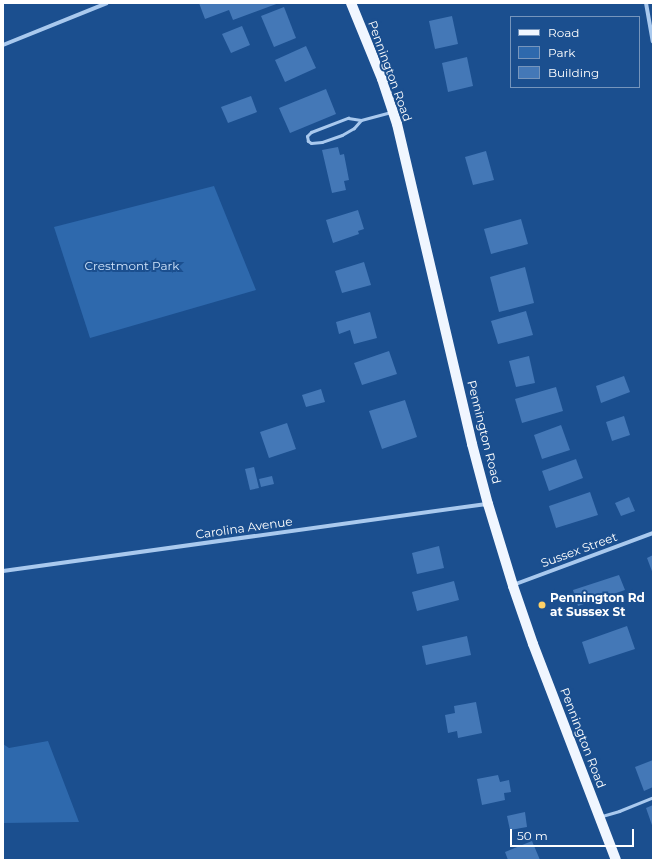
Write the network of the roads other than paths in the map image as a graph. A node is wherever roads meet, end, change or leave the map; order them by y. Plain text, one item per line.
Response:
1 (107, 3) edge
2 (351, 3) edge
3 (646, 3) edge
4 (653, 41) edge
5 (3, 45) edge
6 (393, 111) junction
7 (361, 120) junction
8 (488, 504) junction
9 (653, 533) edge
10 (3, 571) edge
11 (513, 586) junction
12 (653, 797) edge
13 (600, 817) junction
14 (616, 860) edge

1 - 5 street
2 - 6 main road, Pennington Road
3 - 4 street
6 - 7 lane
6 - 8 main road, Pennington Road
7 - 7 lane
8 - 10 street, Carolina Avenue
8 - 11 main road, Pennington Road
9 - 11 street, Sussex Street
11 - 13 main road, Pennington Road
12 - 13 lane
13 - 14 main road, Pennington Road

